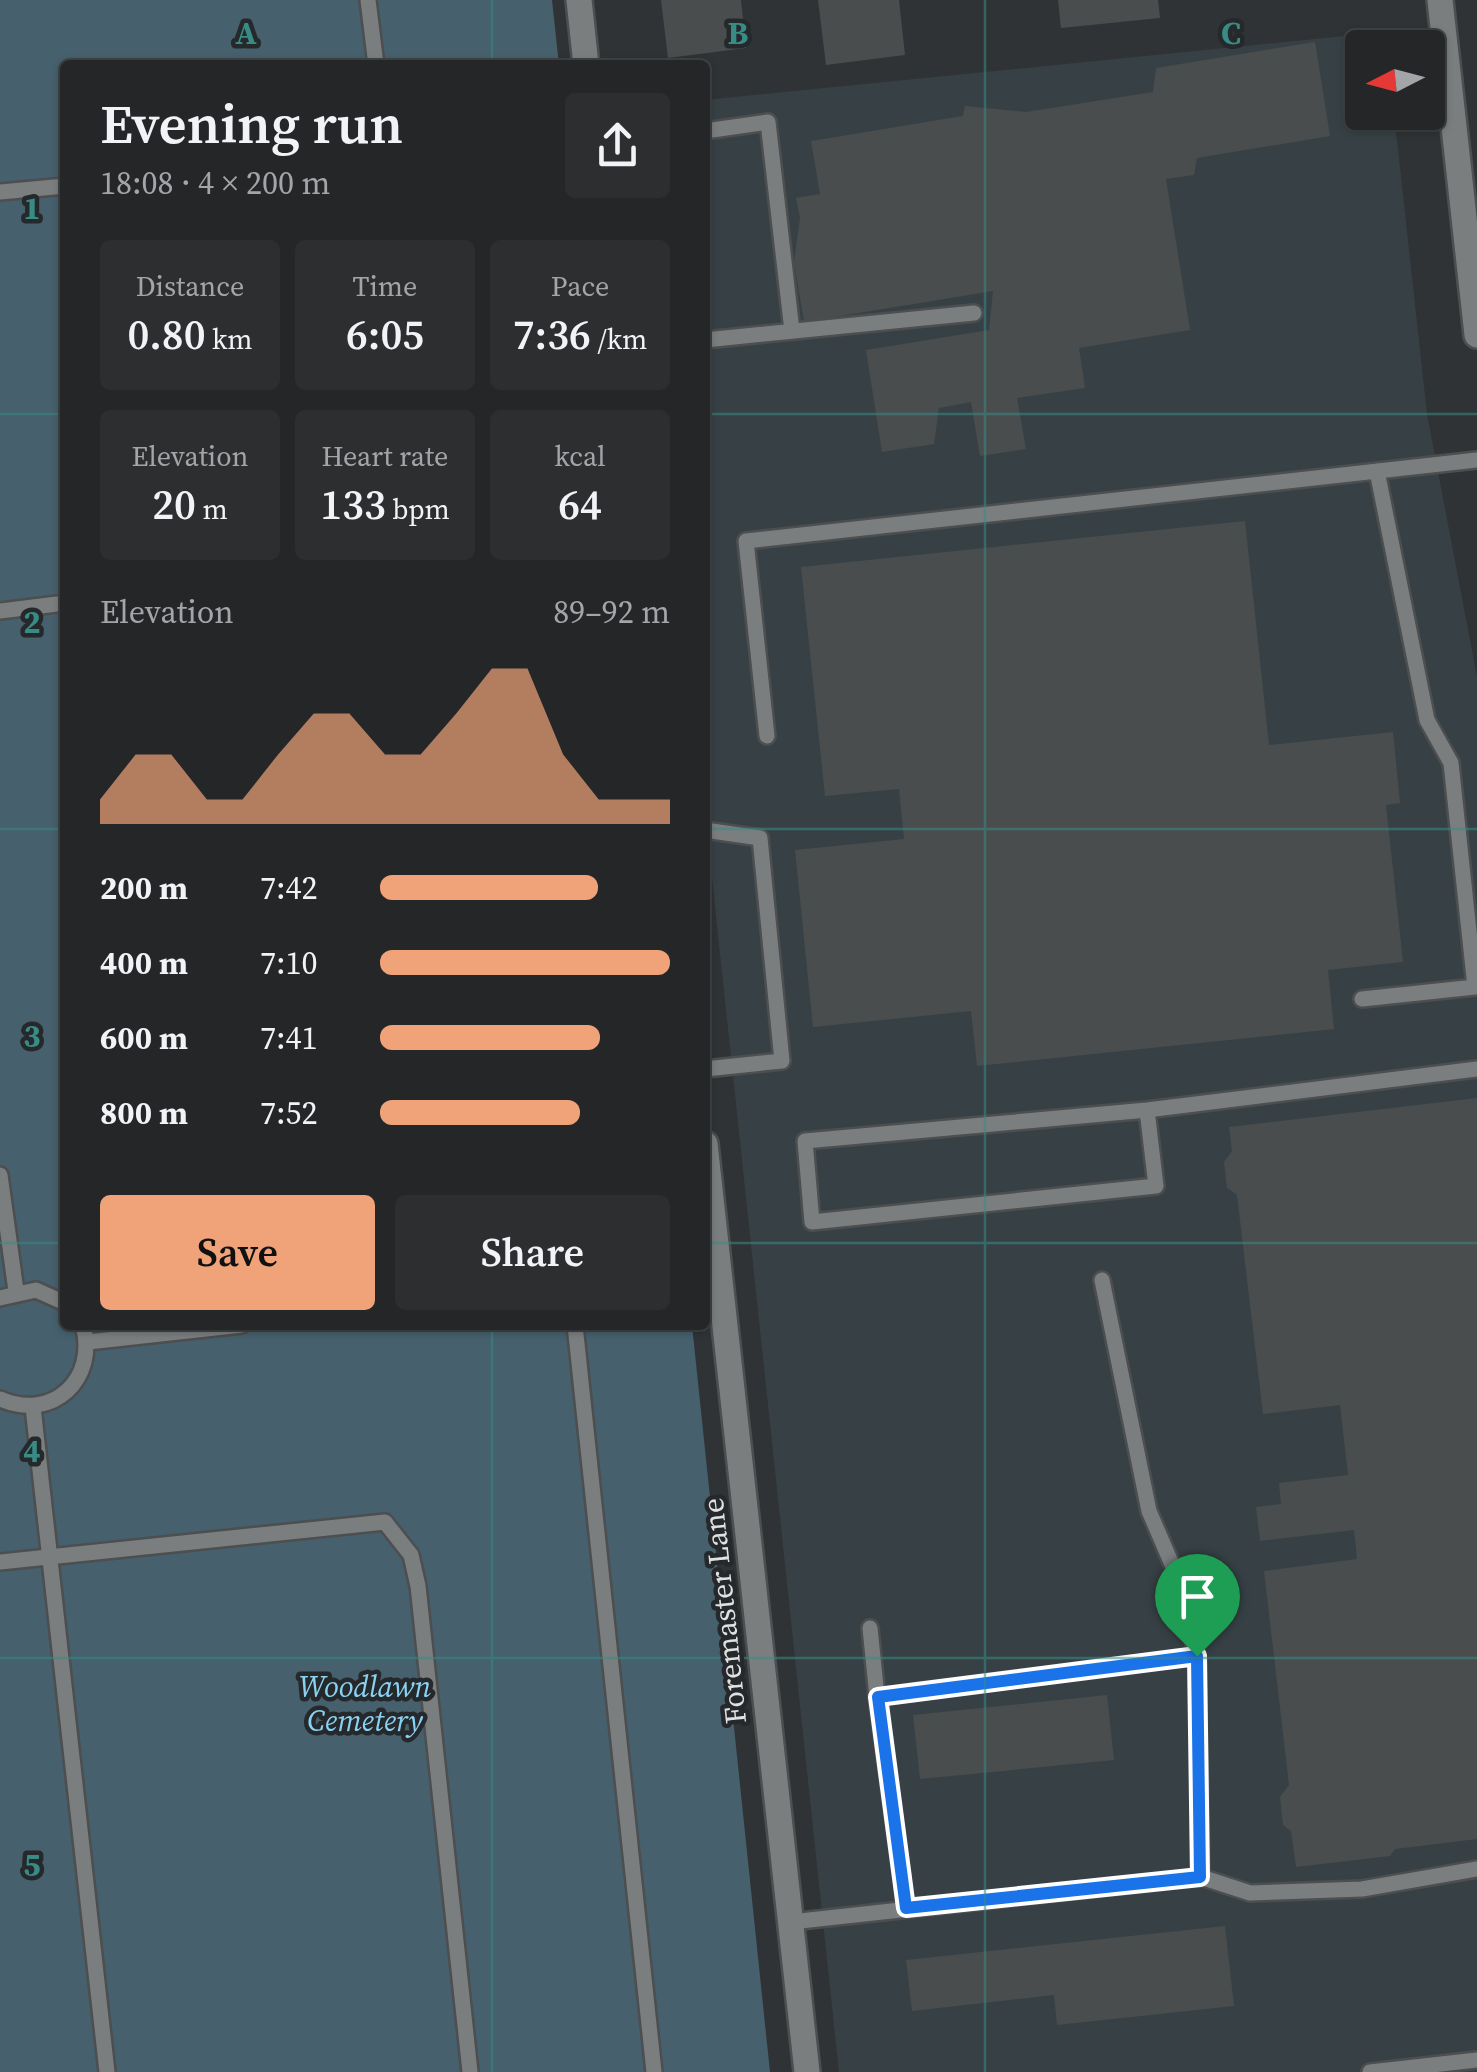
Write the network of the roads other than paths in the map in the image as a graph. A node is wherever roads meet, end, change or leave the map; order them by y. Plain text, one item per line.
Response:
1 (368, 0) edge
2 (579, 0) edge
3 (1440, 0) edge
4 (375, 60) edge
5 (585, 60) edge
6 (710, 130) edge
7 (1467, 156) edge
8 (60, 186) edge
9 (0, 192) edge
10 (974, 313) dead end
11 (792, 331) junction
12 (1477, 336) edge
13 (710, 339) edge
14 (1477, 460) edge
15 (1377, 471) junction
16 (60, 604) edge
17 (0, 611) edge
18 (766, 736) dead end
19 (710, 831) edge
20 (1362, 999) dead end
21 (710, 1068) edge
22 (1477, 1069) edge
23 (1146, 1110) junction
24 (0, 1175) edge
25 (710, 1240) edge
26 (712, 1278) edge
27 (1102, 1280) dead end
28 (16, 1291) junction
29 (0, 1298) edge
30 (60, 1301) edge
31 (84, 1330) edge
32 (197, 1330) edge
33 (576, 1330) edge
34 (88, 1342) junction
35 (0, 1398) edge
36 (34, 1407) junction
37 (50, 1557) junction
38 (0, 1562) edge
39 (870, 1628) dead end
40 (1197, 1656) junction
41 (878, 1697) junction
42 (1477, 1870) edge
43 (1200, 1877) junction
44 (906, 1908) junction
45 (791, 1922) junction
46 (1477, 2060) edge
47 (107, 2072) edge
48 (470, 2072) edge
49 (654, 2072) edge
50 (808, 2072) edge
51 (1372, 2072) edge

1 - 4 lane
2 - 5 street
3 - 7 street
6 - 11 lane
7 - 12 street
8 - 9 lane
10 - 11 lane
11 - 13 lane
14 - 15 lane
15 - 18 lane
15 - 20 lane
16 - 17 lane
19 - 21 lane
22 - 23 lane
23 - 23 lane
24 - 28 lane
25 - 26 street, Foremaster Lane
26 - 45 street, Foremaster Lane
27 - 40 lane
28 - 29 lane
28 - 30 lane
31 - 34 lane
32 - 34 lane
33 - 49 lane
34 - 36 lane
35 - 36 lane
36 - 37 lane
37 - 38 lane
37 - 47 lane
37 - 48 lane
39 - 41 lane
40 - 41 lane
40 - 43 lane
41 - 44 lane
42 - 43 lane
43 - 44 lane
44 - 45 lane
45 - 50 street, Foremaster Lane
46 - 51 lane

